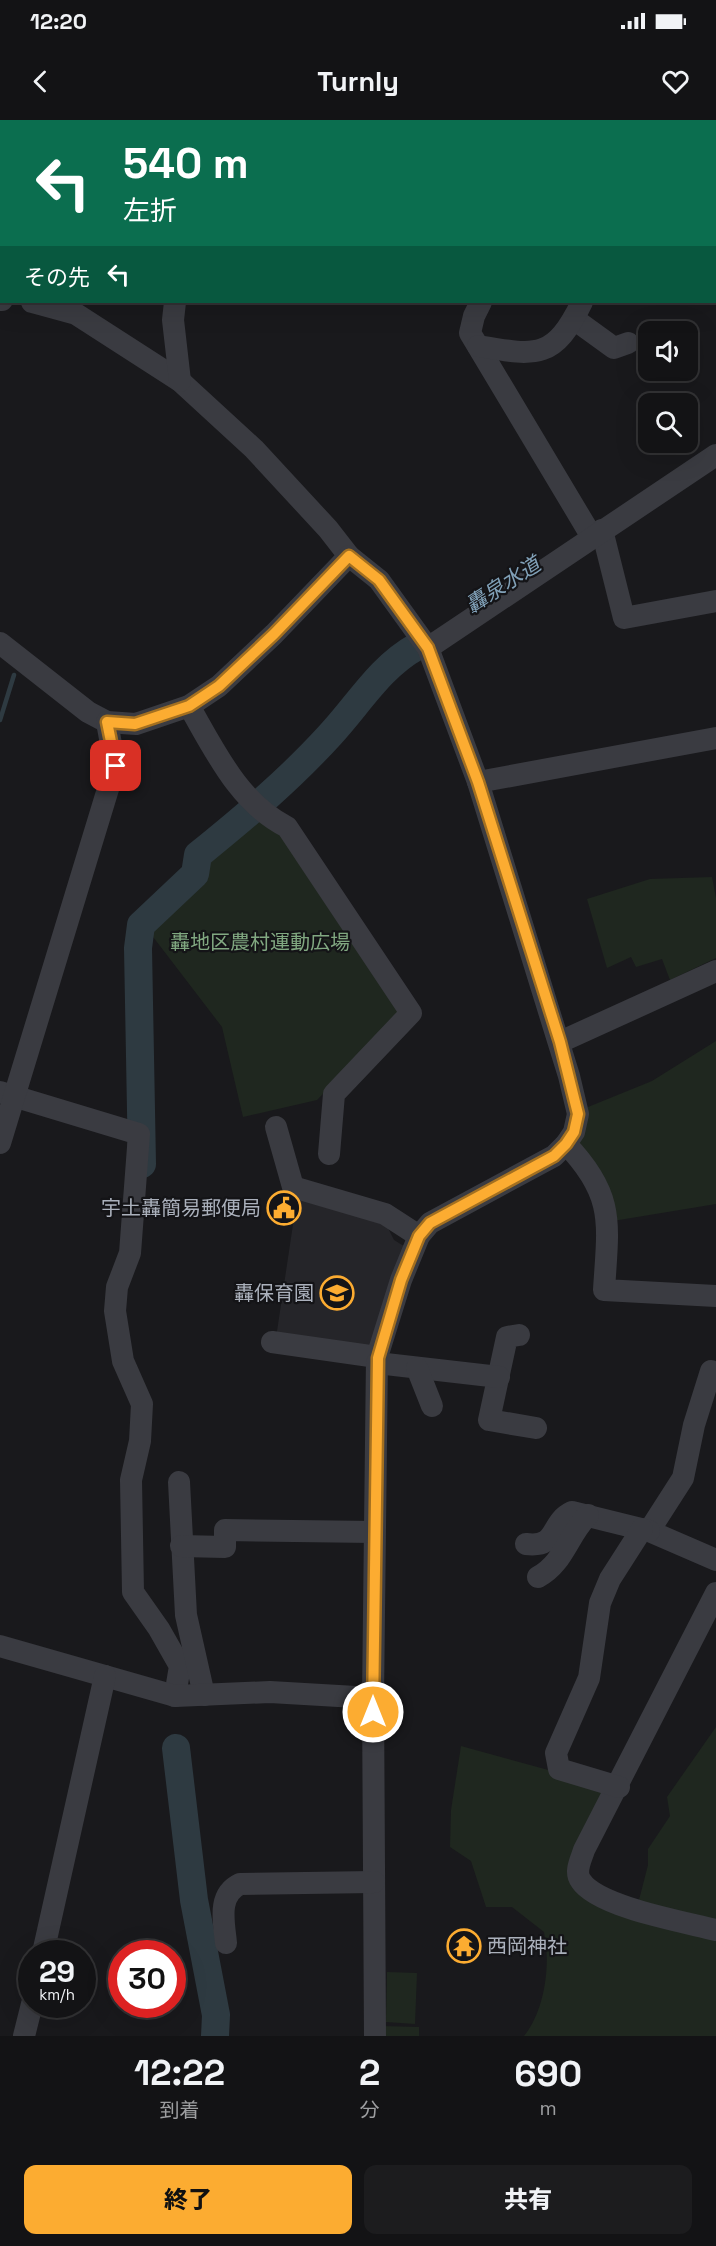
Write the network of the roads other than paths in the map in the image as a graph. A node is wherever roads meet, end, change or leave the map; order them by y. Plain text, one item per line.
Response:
1 (36, 303) edge
2 (175, 303) edge
3 (480, 303) edge
4 (578, 310) edge
5 (628, 343) dead end
6 (478, 346) junction
7 (180, 381) junction
8 (716, 455) edge
9 (597, 534) junction
10 (349, 556) junction
11 (716, 601) edge
12 (0, 643) edge
13 (428, 648) junction
14 (189, 706) junction
15 (107, 722) junction
16 (716, 738) edge
17 (478, 782) junction
18 (716, 972) edge
19 (560, 1042) junction
20 (7, 1094) edge
21 (276, 1127) dead end
22 (0, 1143) edge
23 (566, 1144) junction
24 (329, 1154) dead end
25 (419, 1236) junction
26 (716, 1296) edge
27 (519, 1335) dead end
28 (272, 1342) dead end
29 (377, 1360) junction
30 (714, 1365) edge
31 (417, 1368) junction
32 (499, 1377) junction
33 (432, 1406) dead end
34 (536, 1428) dead end
35 (179, 1482) dead end
36 (588, 1515) junction
37 (646, 1530) junction
38 (374, 1532) junction
39 (526, 1544) dead end
40 (181, 1546) junction
41 (716, 1560) edge
42 (538, 1577) dead end
43 (716, 1593) edge
44 (0, 1646) edge
45 (105, 1676) junction
46 (204, 1695) junction
47 (175, 1696) junction
48 (373, 1698) junction
49 (619, 1787) junction
50 (374, 1882) junction
51 (716, 1930) edge
52 (46, 1940) edge
53 (226, 1943) dead end
54 (28, 2018) edge
55 (24, 2036) edge
56 (375, 2036) edge

1 - 7 street
2 - 7 street
3 - 6 street
4 - 5 street
4 - 6 street
6 - 9 street
7 - 10 street
8 - 9 street
9 - 11 street
9 - 13 street
10 - 13 street
10 - 14 street
12 - 15 street
13 - 17 street
14 - 15 street
14 - 24 street
15 - 20 street
16 - 17 street
17 - 19 street
18 - 19 street
19 - 23 street
20 - 22 street
20 - 47 street
21 - 25 street
23 - 25 street
23 - 26 street
25 - 29 street
27 - 32 street
28 - 29 street
29 - 31 street
29 - 38 street
30 - 37 street
31 - 32 street
31 - 33 street
32 - 34 street
35 - 40 street
36 - 37 street
36 - 39 street
36 - 42 street
37 - 41 street
37 - 49 street
38 - 40 street
38 - 48 street
40 - 46 street
43 - 49 street
44 - 45 street
45 - 47 street
45 - 52 street
46 - 47 street
46 - 48 street
48 - 50 street
49 - 51 street
50 - 53 street
50 - 56 street
54 - 55 street

